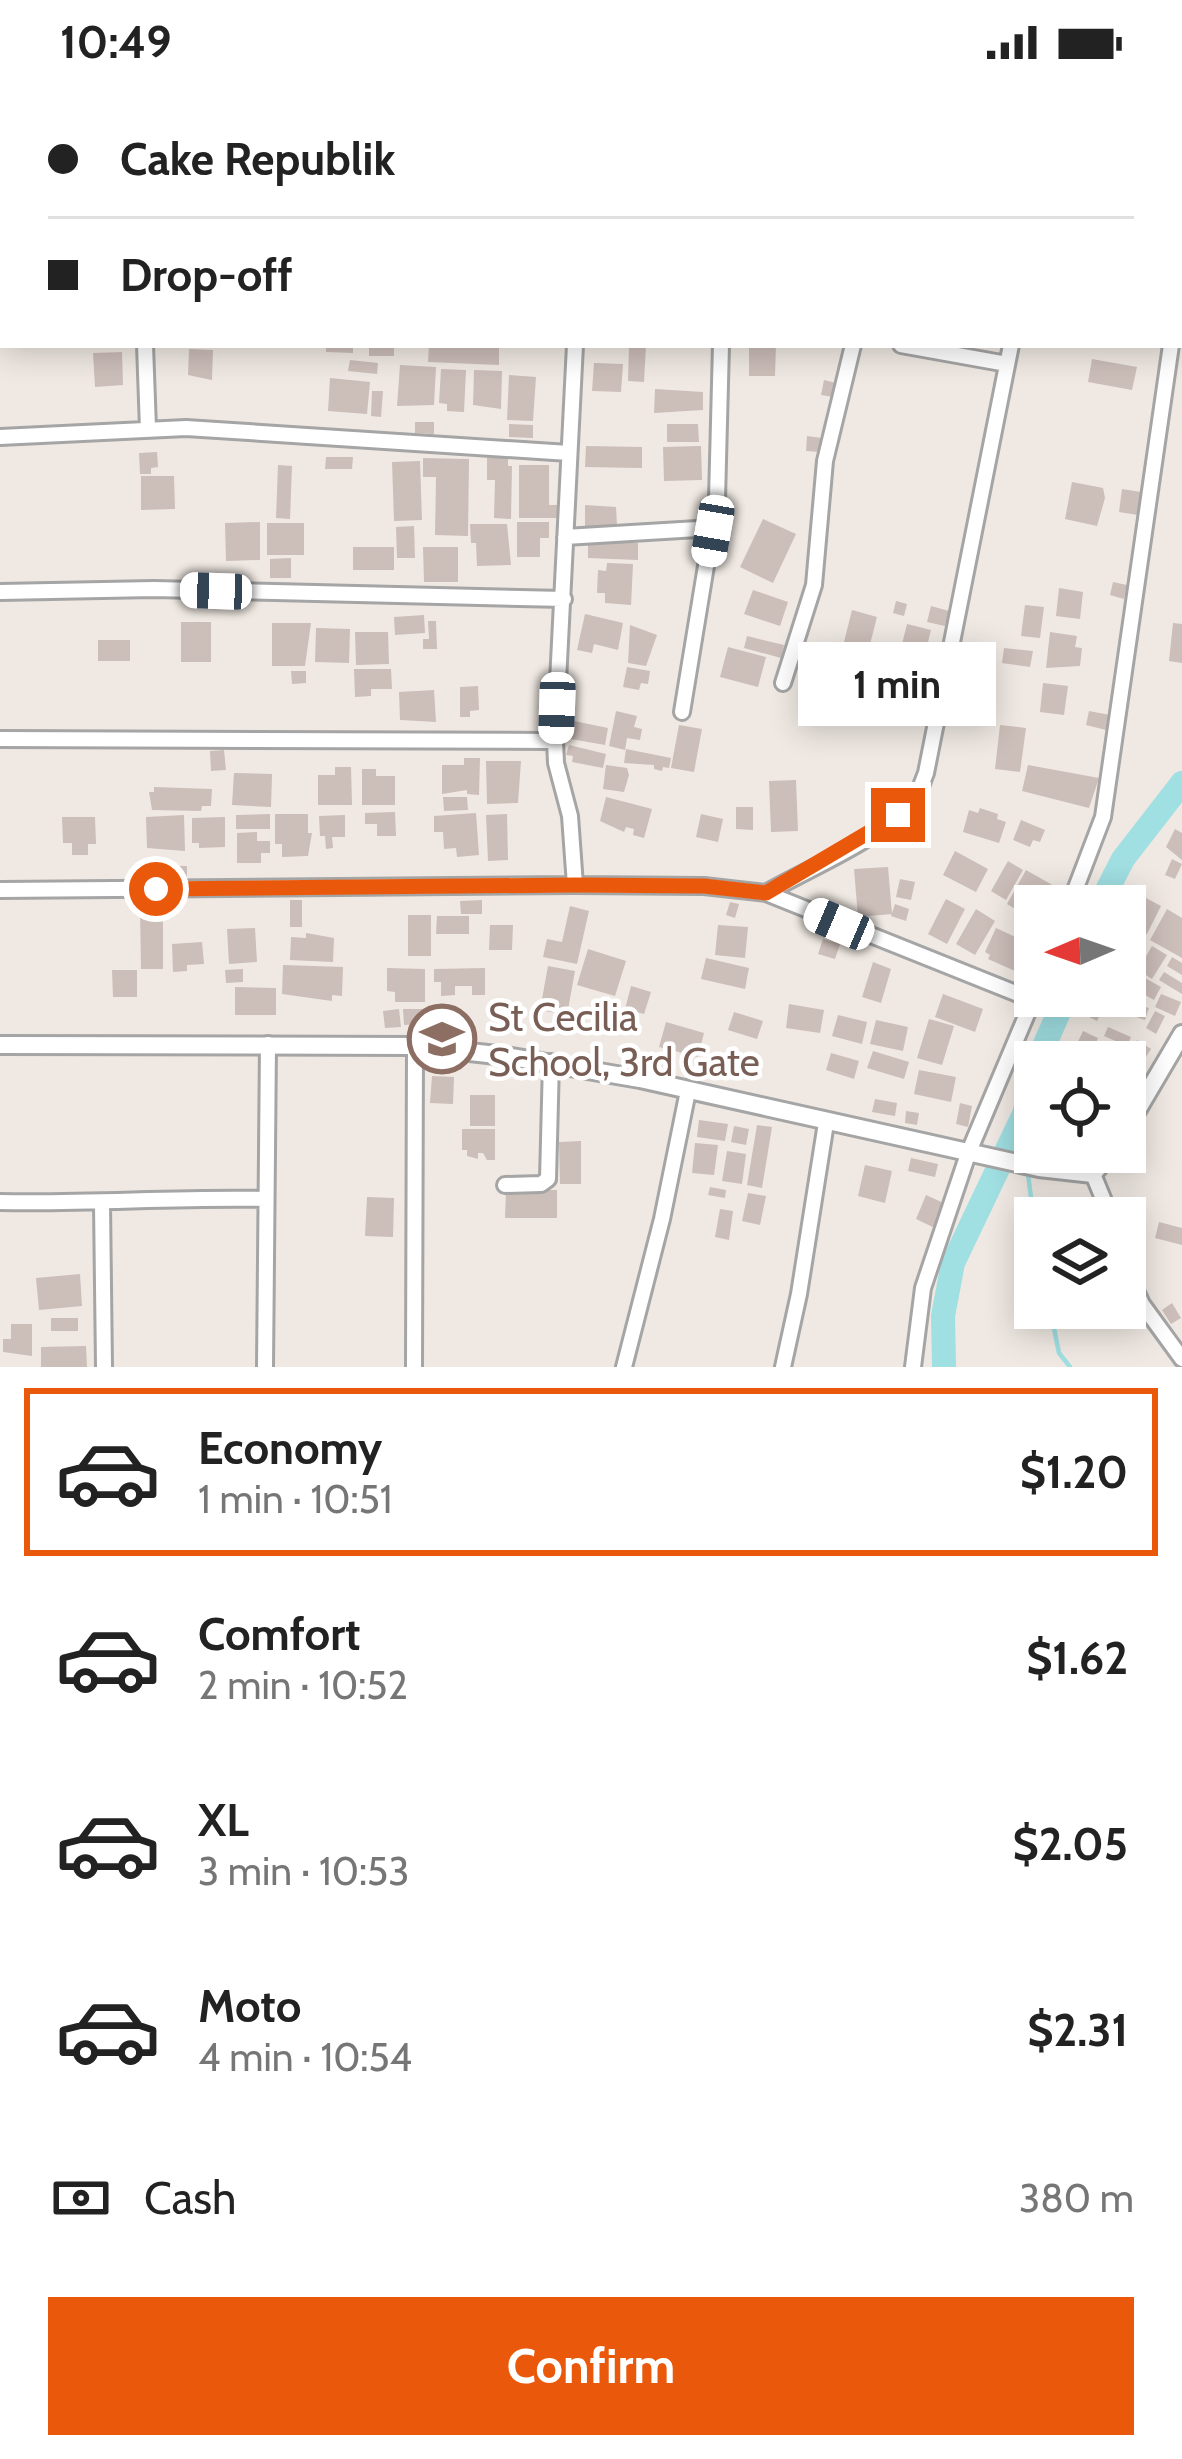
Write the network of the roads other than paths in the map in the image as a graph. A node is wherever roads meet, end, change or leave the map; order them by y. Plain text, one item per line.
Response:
1 (146, 348) edge
2 (575, 348) edge
3 (721, 348) edge
4 (852, 348) edge
5 (918, 348) edge
6 (1010, 348) edge
7 (1171, 348) edge
8 (1007, 364) junction
9 (148, 429) junction
10 (0, 437) edge
11 (569, 453) junction
12 (714, 528) junction
13 (565, 537) junction
14 (0, 592) edge
15 (564, 599) junction
16 (783, 683) dead end
17 (682, 712) dead end
18 (0, 739) edge
19 (556, 742) junction
20 (575, 885) junction
21 (1077, 885) edge
22 (0, 890) edge
23 (766, 893) junction
24 (1014, 990) edge
25 (1026, 1017) edge
26 (1182, 1034) edge
27 (268, 1044) junction
28 (0, 1045) edge
29 (415, 1046) junction
30 (551, 1062) junction
31 (688, 1091) junction
32 (1146, 1095) edge
33 (826, 1123) junction
34 (972, 1155) junction
35 (1094, 1174) joint
36 (505, 1185) dead end
37 (1103, 1197) edge
38 (266, 1199) junction
39 (0, 1202) edge
40 (102, 1204) junction
41 (1146, 1310) edge
42 (1182, 1359) edge
43 (104, 1367) edge
44 (266, 1367) edge
45 (414, 1367) edge
46 (625, 1367) edge
47 (783, 1367) edge
48 (913, 1367) edge

1 - 9 street
2 - 11 street
3 - 12 street
4 - 16 street
5 - 8 street
6 - 8 street
7 - 21 street
8 - 23 street
9 - 10 street
9 - 11 street
11 - 13 street
12 - 13 street
12 - 17 street
13 - 15 street
14 - 15 street
15 - 19 street
18 - 19 street
19 - 20 street
20 - 22 street
20 - 23 street
23 - 24 street
25 - 34 street
26 - 32 street
27 - 28 street
27 - 29 street
27 - 38 street
29 - 30 street
29 - 45 street
30 - 31 street
30 - 36 street
31 - 33 street
31 - 46 street
33 - 34 street
33 - 47 street
34 - 35 street
34 - 48 street
35 - 37 street
38 - 40 street
38 - 44 street
39 - 40 street
40 - 43 street
41 - 42 street

